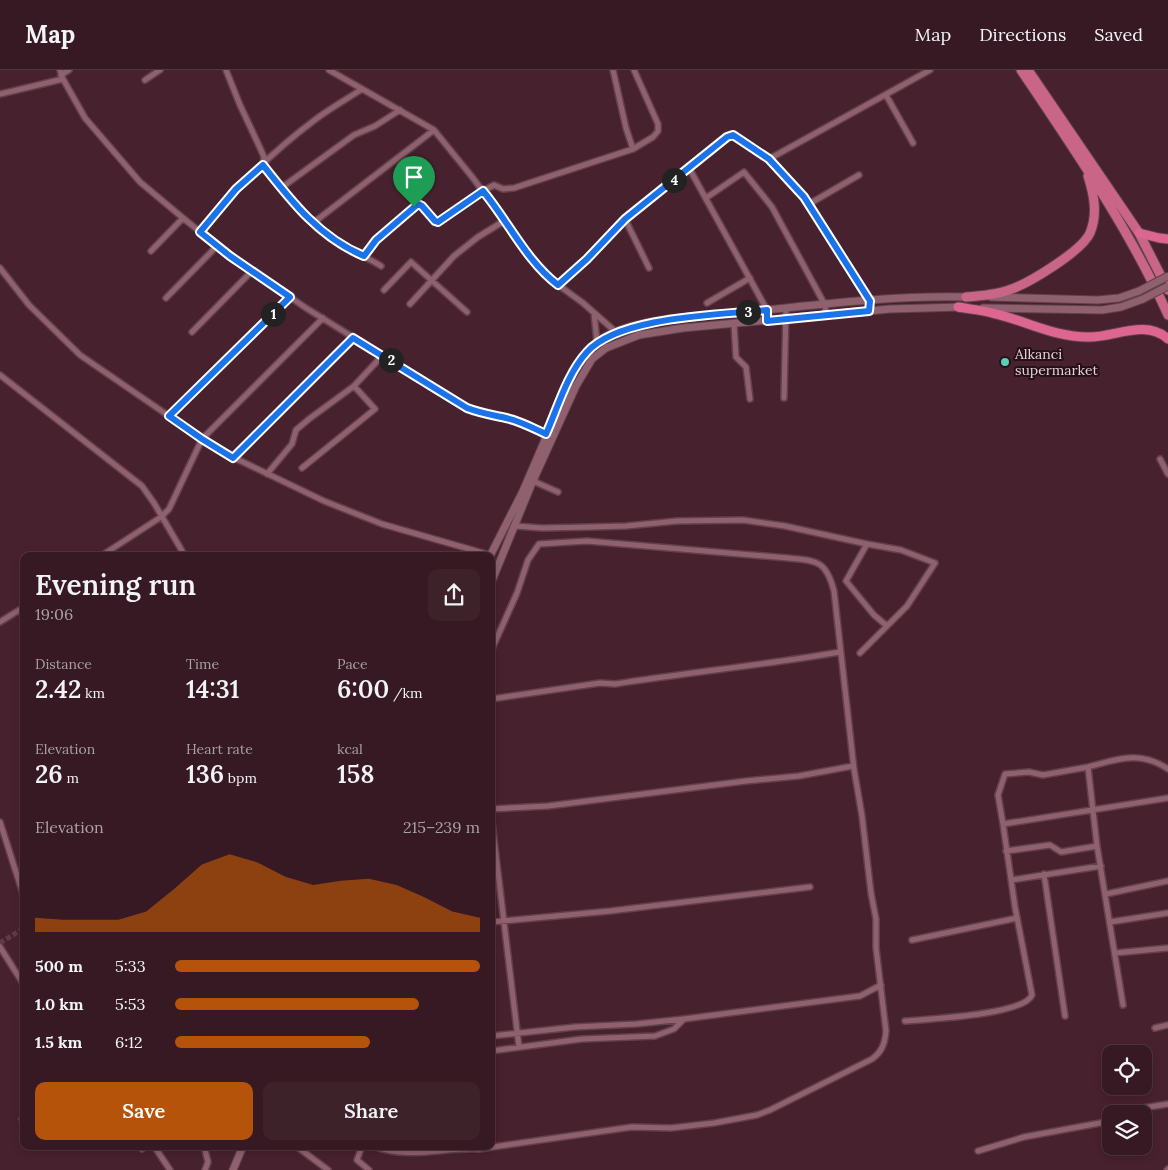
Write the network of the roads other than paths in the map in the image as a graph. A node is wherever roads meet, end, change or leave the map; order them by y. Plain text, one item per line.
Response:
1 (69, 70) edge
2 (160, 70) edge
3 (226, 70) edge
4 (329, 70) edge
5 (613, 70) edge
6 (634, 70) edge
7 (930, 70) edge
8 (1021, 70) edge
9 (1028, 70) edge
10 (61, 74) edge
11 (145, 80) dead end
12 (362, 89) junction
13 (0, 94) edge
14 (886, 95) junction
15 (400, 110) junction
16 (434, 130) junction
17 (913, 143) dead end
18 (633, 149) junction
19 (1078, 156) junction
20 (769, 159) junction
21 (263, 165) junction
22 (689, 168) junction
23 (859, 175) dead end
24 (281, 188) junction
25 (483, 191) junction
26 (706, 198) junction
27 (809, 204) junction
28 (183, 218) junction
29 (625, 219) junction
30 (504, 221) junction
31 (313, 223) junction
32 (200, 232) junction
33 (1139, 233) junction
34 (1168, 239) edge
35 (217, 246) junction
36 (151, 251) dead end
37 (364, 256) junction
38 (381, 266) dead end
39 (0, 268) edge
40 (649, 268) dead end
41 (252, 272) junction
42 (1168, 276) edge
43 (750, 278) junction
44 (432, 281) junction
45 (558, 285) junction
46 (1168, 286) edge
47 (384, 290) dead end
48 (1168, 290) edge
49 (290, 297) junction
50 (966, 297) junction
51 (166, 298) dead end
52 (870, 301) junction
53 (707, 303) dead end
54 (410, 304) dead end
55 (824, 305) junction
56 (958, 307) junction
57 (786, 308) junction
58 (767, 310) junction
59 (869, 311) junction
60 (467, 312) dead end
61 (594, 313) junction
62 (826, 315) junction
63 (1168, 316) edge
64 (322, 318) junction
65 (785, 319) junction
66 (767, 321) junction
67 (734, 324) junction
68 (192, 332) dead end
69 (616, 332) junction
70 (353, 338) junction
71 (1168, 338) edge
72 (597, 342) junction
73 (382, 356) junction
74 (0, 376) edge
75 (354, 386) junction
76 (784, 398) dead end
77 (750, 399) dead end
78 (169, 416) junction
79 (546, 434) junction
80 (202, 439) junction
81 (233, 458) junction
82 (1160, 459) dead end
83 (302, 468) dead end
84 (267, 474) junction
85 (1168, 474) edge
86 (533, 481) junction
87 (558, 492) dead end
88 (161, 517) junction
89 (516, 526) junction
90 (867, 544) junction
91 (107, 552) edge
92 (183, 552) edge
93 (476, 552) edge
94 (492, 552) edge
95 (495, 574) edge
96 (20, 610) edge
97 (0, 622) edge
98 (887, 626) junction
99 (495, 642) edge
100 (840, 652) junction
101 (860, 653) dead end
102 (495, 698) edge
103 (853, 766) junction
104 (1088, 767) junction
105 (1168, 769) edge
106 (1168, 798) edge
107 (495, 809) edge
108 (1093, 810) junction
109 (0, 822) edge
110 (1003, 824) junction
111 (1097, 846) junction
112 (495, 847) edge
113 (1006, 851) junction
114 (1102, 866) junction
115 (1044, 874) junction
116 (1010, 880) junction
117 (1168, 881) edge
118 (20, 884) edge
119 (810, 887) dead end
120 (1106, 894) junction
121 (1168, 913) edge
122 (1017, 918) junction
123 (504, 920) junction
124 (495, 921) edge
125 (1110, 922) junction
126 (912, 940) dead end
127 (0, 947) edge
128 (1168, 948) edge
129 (1115, 953) junction
130 (20, 979) edge
131 (881, 985) junction
132 (1123, 1005) dead end
133 (1065, 1016) dead end
134 (684, 1019) junction
135 (905, 1021) dead end
136 (1168, 1025) edge
137 (1155, 1028) dead end
138 (518, 1032) junction
139 (495, 1035) edge
140 (519, 1047) junction
141 (495, 1050) edge
142 (1168, 1104) edge
143 (1152, 1107) edge
144 (1102, 1122) edge
145 (495, 1144) edge
146 (157, 1150) edge
147 (205, 1150) edge
148 (241, 1150) edge
149 (301, 1150) edge
150 (361, 1150) edge
151 (389, 1150) edge
152 (451, 1150) edge
153 (978, 1151) dead end
154 (170, 1170) edge
155 (204, 1170) edge
156 (233, 1170) edge
157 (328, 1170) edge
158 (369, 1170) edge

1 - 10 street
2 - 11 street
3 - 21 street
4 - 12 street
5 - 18 street
6 - 18 street
7 - 14 street
8 - 19 main road
9 - 33 main road
10 - 13 street
10 - 28 street
12 - 15 street
12 - 21 street
14 - 17 street
14 - 20 street
15 - 16 street
15 - 24 street
16 - 25 street
16 - 31 street
18 - 25 street
19 - 50 main road
19 - 63 main road
20 - 22 street
20 - 27 street
21 - 24 street
21 - 32 street
22 - 26 street
22 - 29 street
23 - 27 street
24 - 31 street
25 - 30 street
25 - 37 street
26 - 43 street
26 - 55 street
27 - 52 street
28 - 32 street
28 - 36 street
29 - 40 street
29 - 45 street
30 - 44 street
30 - 45 street
31 - 37 street
32 - 35 street
33 - 34 highway
33 - 48 main road
35 - 41 street
35 - 51 street
37 - 38 street
39 - 78 street
41 - 49 street
41 - 68 street
42 - 50 street, bridge
43 - 53 street
43 - 58 street
44 - 47 street
44 - 54 street
44 - 60 street
45 - 61 street
46 - 56 street, bridge
49 - 64 street
49 - 78 street
50 - 52 street
52 - 55 street
52 - 59 street
55 - 57 street
55 - 62 street
56 - 59 street
56 - 71 highway
57 - 58 street
57 - 65 street
58 - 66 street
58 - 69 street
59 - 62 street
61 - 69 street
61 - 72 street
62 - 65 street
64 - 70 street
64 - 80 street
65 - 66 street
65 - 76 street
66 - 67 street
67 - 77 street
67 - 86 street
69 - 72 street
70 - 73 street
70 - 81 street
72 - 79 street
73 - 75 street
73 - 79 street
74 - 88 street
75 - 83 street
75 - 84 street
78 - 80 street
79 - 94 street
80 - 81 street
80 - 88 street
81 - 84 street
82 - 85 street
84 - 93 street
86 - 87 street
86 - 89 street
88 - 91 street
88 - 92 street
89 - 90 street
89 - 95 street
90 - 98 street
90 - 98 street
96 - 97 street
98 - 101 street
99 - 100 street
100 - 102 street
100 - 103 street
103 - 107 street
103 - 131 street
104 - 105 street
104 - 108 street
104 - 110 street
106 - 108 street
108 - 110 street
108 - 111 street
109 - 118 street
110 - 113 street
111 - 113 street
111 - 114 street
112 - 123 street
113 - 116 street
114 - 115 street
114 - 120 street
115 - 116 street
115 - 133 street
116 - 122 street
117 - 120 street
119 - 123 street
120 - 125 street
121 - 125 street
122 - 126 street
122 - 135 street
123 - 124 street
123 - 138 street
125 - 129 street
127 - 130 street
128 - 129 street
129 - 132 street
131 - 134 street
131 - 145 street
134 - 138 street
134 - 140 street
136 - 137 street
138 - 139 street
138 - 140 street
140 - 141 street
142 - 143 street
144 - 153 street
146 - 154 street
147 - 155 street
148 - 156 street
149 - 157 street
150 - 158 street
151 - 152 street

